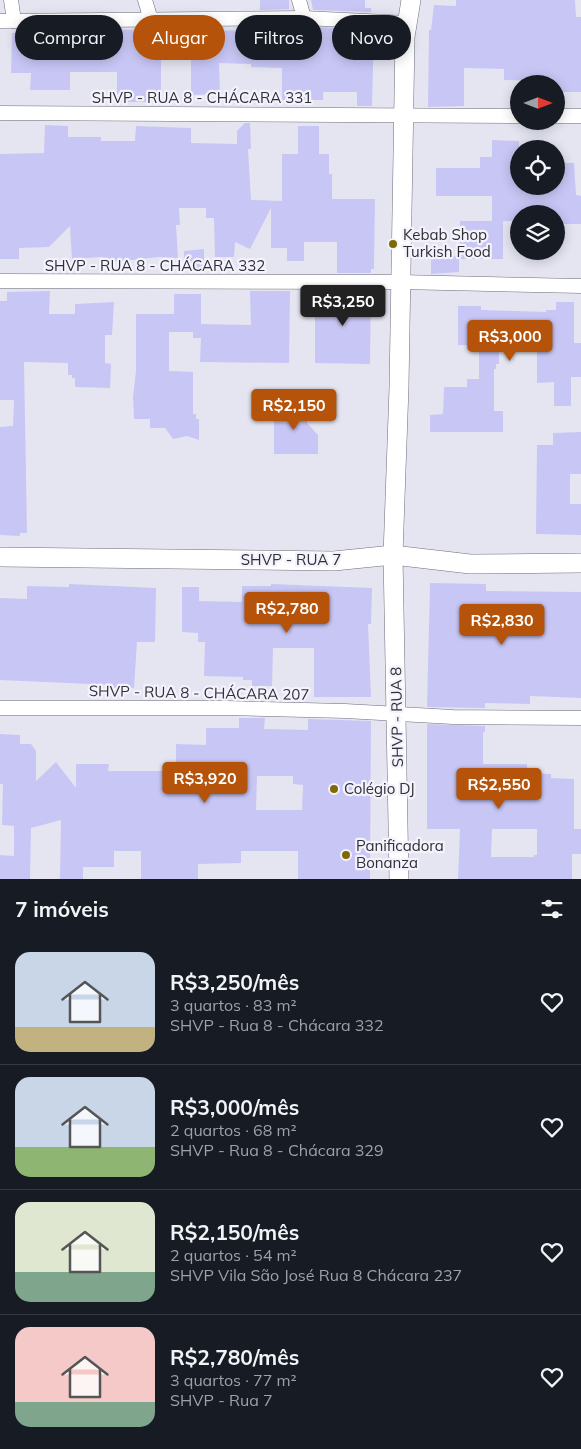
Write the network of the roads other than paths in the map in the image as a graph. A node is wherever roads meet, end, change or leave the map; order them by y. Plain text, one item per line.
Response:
1 (11, 0) edge
2 (145, 0) edge
3 (299, 0) edge
4 (411, 0) edge
5 (150, 15) edge
6 (303, 15) edge
7 (408, 15) edge
8 (133, 20) edge
9 (7, 21) edge
10 (406, 60) edge
11 (0, 113) edge
12 (510, 116) edge
13 (565, 116) edge
14 (581, 116) edge
15 (404, 117) junction
16 (0, 281) edge
17 (400, 282) junction
18 (581, 286) edge
19 (393, 555) junction
20 (0, 557) edge
21 (581, 563) edge
22 (0, 708) edge
23 (397, 715) junction
24 (581, 718) edge
25 (398, 879) edge

1 - 9 street
2 - 5 street
3 - 6 street
4 - 7 street, SHVP - RUA 8
8 - 9 street
10 - 15 street, SHVP - RUA 8
11 - 15 street, SHVP - RUA 8 - CHÁCARA 331
12 - 15 street, SHVP - RUA 8 - CHÁCARA 331
13 - 14 street
15 - 17 street, SHVP - RUA 8
16 - 17 street, SHVP - RUA 8 - CHÁCARA 332
17 - 18 street, SHVP - RUA 8 - CHÁCARA 332
17 - 19 street, SHVP - RUA 8
19 - 20 street, SHVP - RUA 7
19 - 21 street, SHVP - RUA 7
19 - 23 street, SHVP - RUA 8
22 - 23 street, SHVP - RUA 8 - CHÁCARA 207
23 - 24 street, SHVP - RUA 8 - CHÁCARA 207
23 - 25 street, SHVP - RUA 8

